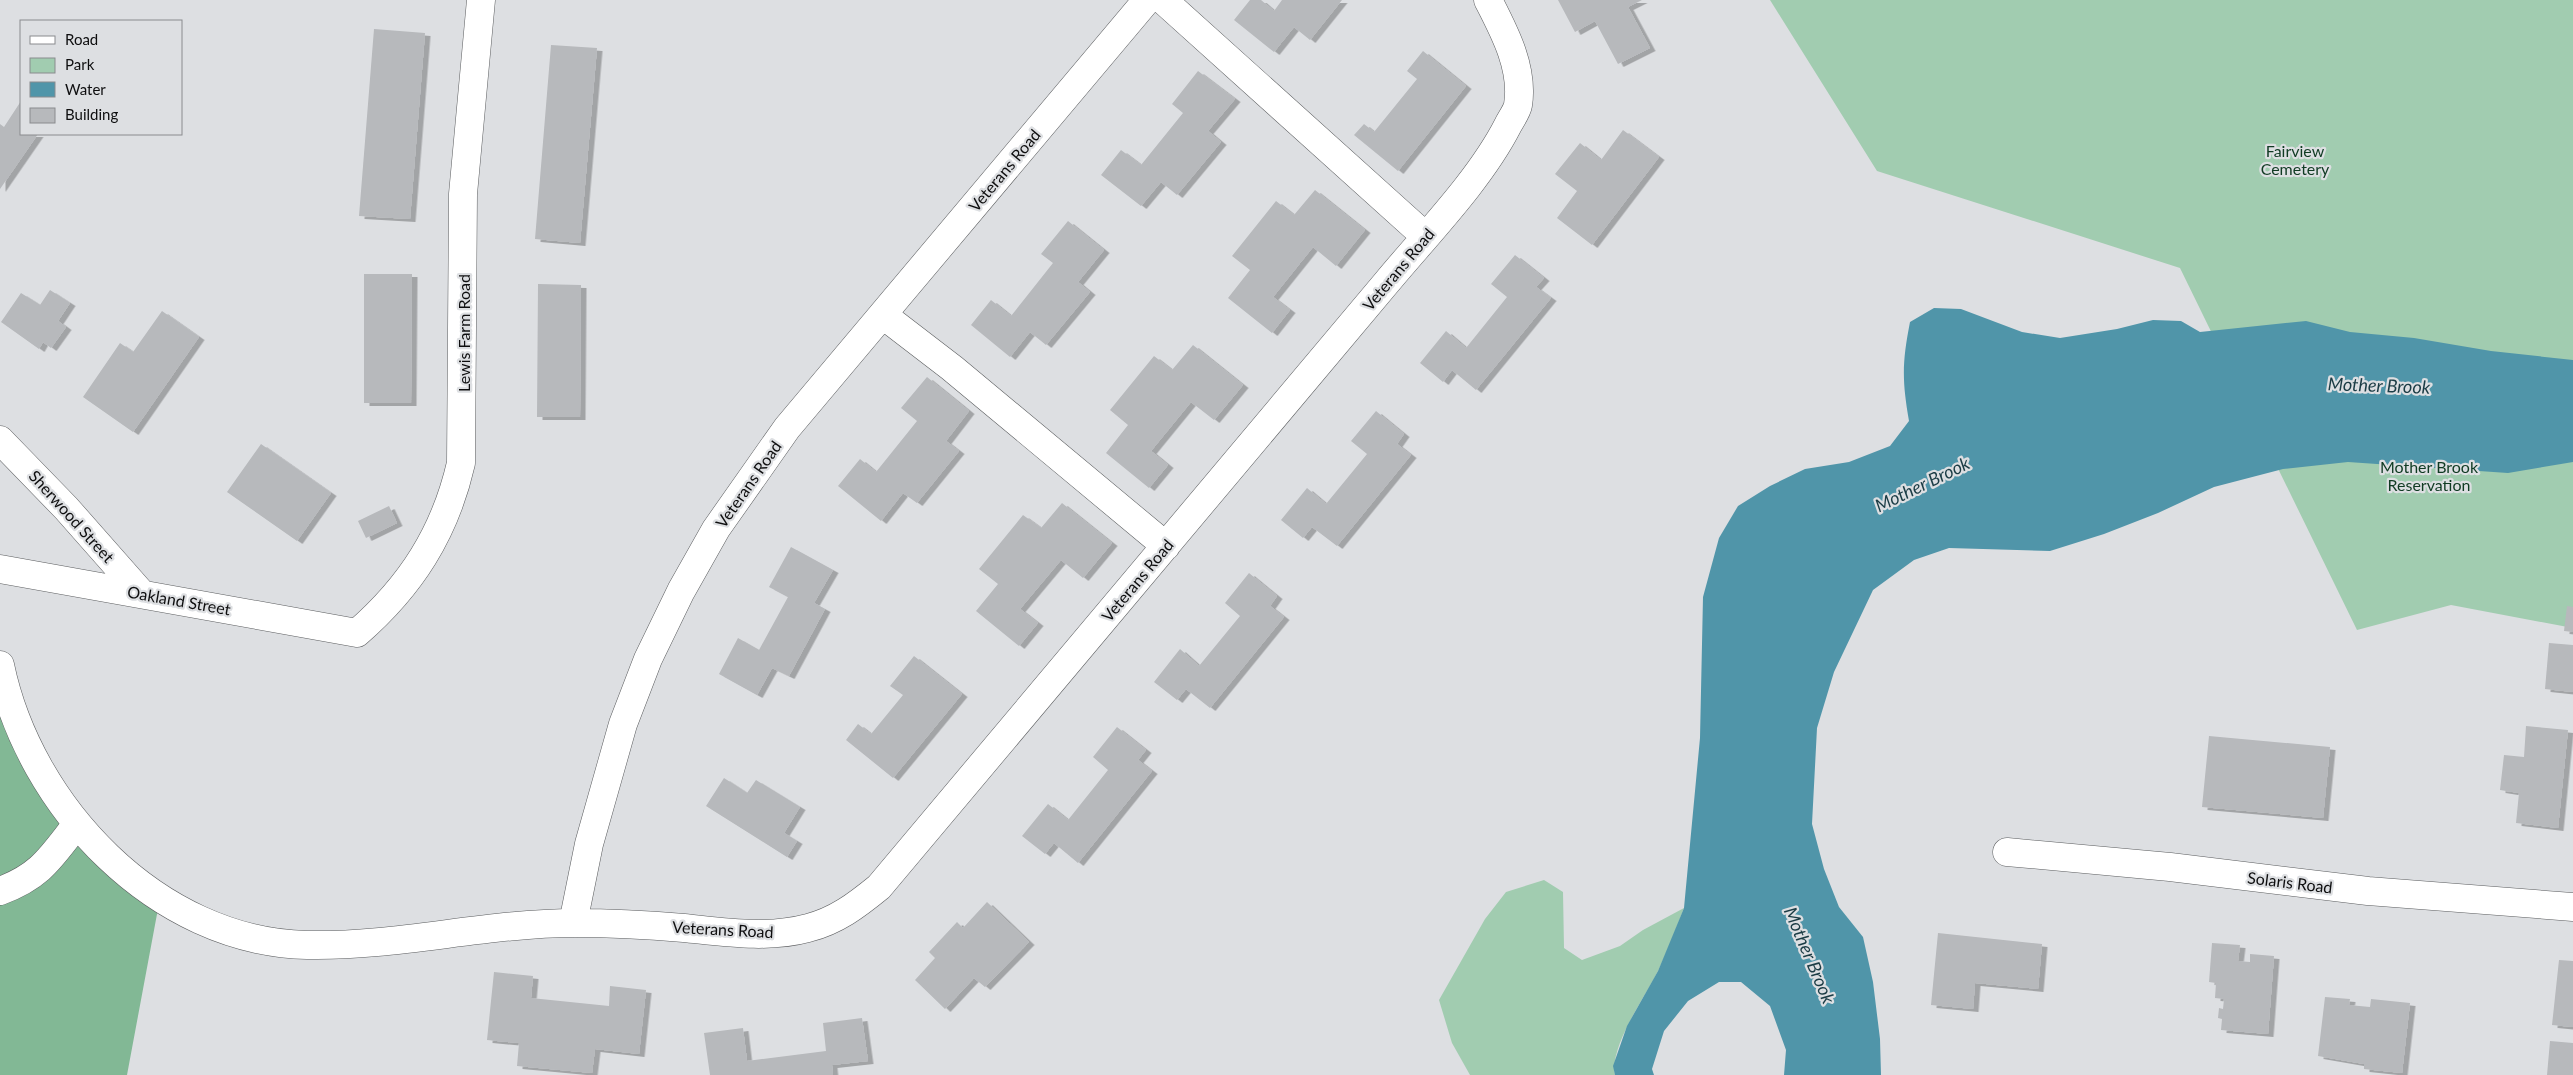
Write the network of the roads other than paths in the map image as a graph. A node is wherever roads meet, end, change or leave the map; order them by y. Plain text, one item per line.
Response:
1 (481, 0) edge
2 (1147, 0) edge
3 (1163, 0) edge
4 (1488, 0) edge
5 (1425, 236) junction
6 (883, 315) junction
7 (0, 440) edge
8 (1166, 546) junction
9 (0, 569) edge
10 (141, 593) junction
11 (357, 633) joint
12 (0, 665) edge
13 (77, 824) junction
14 (2007, 852) dead end
15 (0, 891) edge
16 (2573, 907) edge
17 (573, 923) junction

1 - 11 street, Lewis Farm Road
2 - 6 street, Veterans Road
3 - 5 street
4 - 5 street, Veterans Road
5 - 8 street, Veterans Road
6 - 8 street
6 - 17 street, Veterans Road
7 - 10 street, Sherwood Street
8 - 17 street, Veterans Road
9 - 10 street, Oakland Street
10 - 11 street, Oakland Street
12 - 13 street, Veterans Road
13 - 15 street
13 - 17 street, Veterans Road
14 - 16 street, Solaris Road

